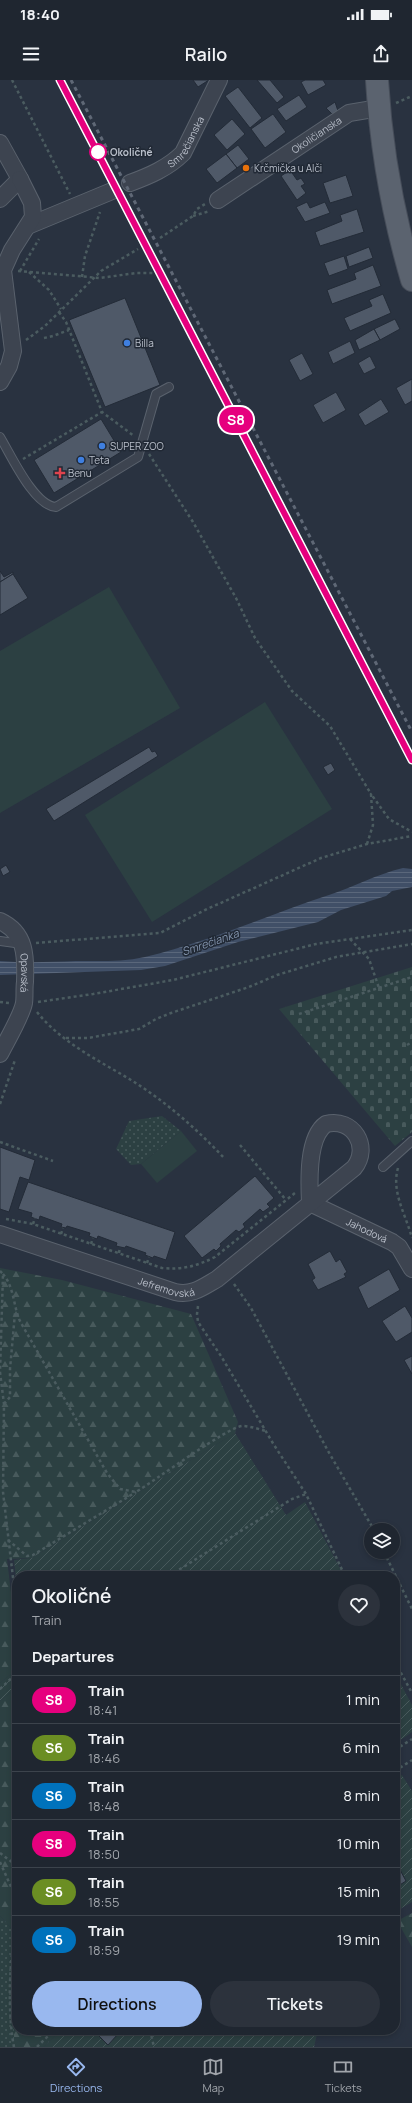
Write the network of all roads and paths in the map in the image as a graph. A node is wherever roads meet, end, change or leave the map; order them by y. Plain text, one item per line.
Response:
1 (12, 80) edge
2 (220, 80) edge
3 (377, 80) edge
4 (412, 96) edge
5 (386, 106) junction
6 (0, 143) edge
7 (20, 179) junction
8 (130, 183) dead end
9 (108, 192) joint
10 (0, 199) edge
11 (218, 200) joint
12 (76, 205) junction
13 (52, 215) junction
14 (30, 224) junction
15 (160, 238) dead end
16 (138, 249) dead end
17 (3, 270) junction
18 (20, 271) junction
19 (29, 272) junction
20 (155, 273) dead end
21 (82, 277) junction
22 (92, 278) junction
23 (412, 280) edge
24 (60, 311) junction
25 (69, 330) junction
26 (44, 338) dead end
27 (13, 351) junction
28 (0, 382) edge
29 (170, 387) dead end
30 (102, 412) junction
31 (129, 432) dead end
32 (0, 437) edge
33 (148, 451) dead end
34 (16, 463) junction
35 (371, 794) junction
36 (412, 832) edge
37 (412, 836) edge
38 (367, 844) junction
39 (0, 921) edge
40 (412, 931) edge
41 (349, 939) junction
42 (0, 941) edge
43 (23, 944) junction
44 (412, 944) edge
45 (361, 952) junction
46 (412, 977) edge
47 (379, 988) junction
48 (28, 1001) junction
49 (0, 1002) edge
50 (299, 1014) dead end
51 (66, 1038) junction
52 (412, 1042) edge
53 (407, 1045) dead end
54 (0, 1054) edge
55 (0, 1142) edge
56 (412, 1142) edge
57 (240, 1145) dead end
58 (404, 1149) junction
59 (225, 1159) dead end
60 (53, 1161) dead end
61 (383, 1167) dead end
62 (309, 1181) junction
63 (286, 1200) junction
64 (310, 1203) junction
65 (266, 1210) dead end
66 (269, 1214) junction
67 (0, 1218) edge
68 (35, 1218) dead end
69 (33, 1224) junction
70 (63, 1228) dead end
71 (242, 1229) dead end
72 (245, 1233) junction
73 (0, 1234) edge
74 (61, 1234) junction
75 (93, 1238) dead end
76 (412, 1238) edge
77 (91, 1244) junction
78 (120, 1247) dead end
79 (219, 1248) dead end
80 (222, 1252) junction
81 (119, 1253) junction
82 (149, 1257) dead end
83 (147, 1263) junction
84 (412, 1269) edge
85 (0, 1271) edge
86 (226, 1273) junction
87 (3, 1274) junction
88 (195, 1292) junction
89 (16, 1313) junction
90 (0, 1372) edge
91 (4, 1404) junction
92 (266, 1431) junction
93 (136, 1492) junction
94 (306, 1494) junction
95 (370, 1523) edge
96 (8, 1540) junction
97 (387, 1559) edge
98 (177, 1571) edge
99 (343, 1571) edge
100 (393, 1571) edge
101 (12, 1572) edge
102 (400, 1585) edge
103 (412, 1609) edge
104 (400, 1671) edge
105 (12, 1678) edge
106 (0, 1689) edge
107 (412, 1693) edge
108 (412, 1739) edge
109 (400, 1747) edge
110 (412, 1760) edge
111 (400, 1768) edge
112 (0, 1853) edge
113 (0, 1862) edge
114 (12, 1862) edge
115 (12, 1889) edge
116 (12, 1964) edge
117 (49, 2035) edge
118 (151, 2035) edge
119 (14, 2047) edge
120 (38, 2047) edge
121 (154, 2047) edge

1 - 12 path
2 - 8 street, Smrečianska
3 - 5 main road
4 - 5 path
5 - 11 street, Okoličianska
5 - 23 main road
6 - 7 street
7 - 10 street
7 - 14 street
9 - 12 street
9 - 21 path
11 - 15 path
12 - 13 street
13 - 14 street
13 - 18 path
14 - 17 street
16 - 22 path
17 - 18 path
17 - 27 street
18 - 19 path
19 - 21 path
19 - 24 path
20 - 22 path
21 - 22 path
22 - 24 path
24 - 25 path
24 - 27 path
25 - 26 path
25 - 30 path
27 - 28 street
29 - 34 lane
30 - 31 path
30 - 34 path
32 - 34 lane
33 - 35 path
35 - 36 path
35 - 38 path
37 - 38 path
38 - 43 path
39 - 43 street, Opavská
40 - 41 path
41 - 45 path
41 - 48 path
42 - 43 lane
43 - 48 street, Opavská
44 - 45 path
45 - 47 path
45 - 51 path
46 - 47 path
47 - 50 path
48 - 49 path
48 - 51 path
48 - 54 street, Opavská
51 - 59 path
52 - 53 path
55 - 60 path
56 - 58 lane
57 - 63 path
58 - 61 lane
58 - 76 path
62 - 63 path
62 - 64 street, Jefremovská
62 - 64 street, Jefremovská
63 - 66 path
64 - 84 street, Jahodová
64 - 86 street, Jefremovská
65 - 66 path
66 - 72 path
67 - 69 path
68 - 69 path
69 - 74 path
70 - 74 path
71 - 72 path
72 - 80 path
73 - 88 street, Jefremovská
74 - 77 path
75 - 77 path
77 - 81 path
78 - 81 path
79 - 80 path
80 - 83 path
81 - 83 path
82 - 83 path
85 - 87 path
86 - 88 street, Jefremovská
86 - 95 path
87 - 89 path
87 - 90 path
88 - 92 path
89 - 91 path
89 - 93 path
90 - 91 path
91 - 96 path
92 - 93 path
92 - 94 path
93 - 96 path
94 - 98 path
94 - 99 path
96 - 101 path
97 - 100 path
102 - 103 path
104 - 107 path
105 - 106 path
108 - 109 path
110 - 111 path
112 - 114 path
113 - 115 path
116 - 119 path
117 - 120 path
118 - 121 path

